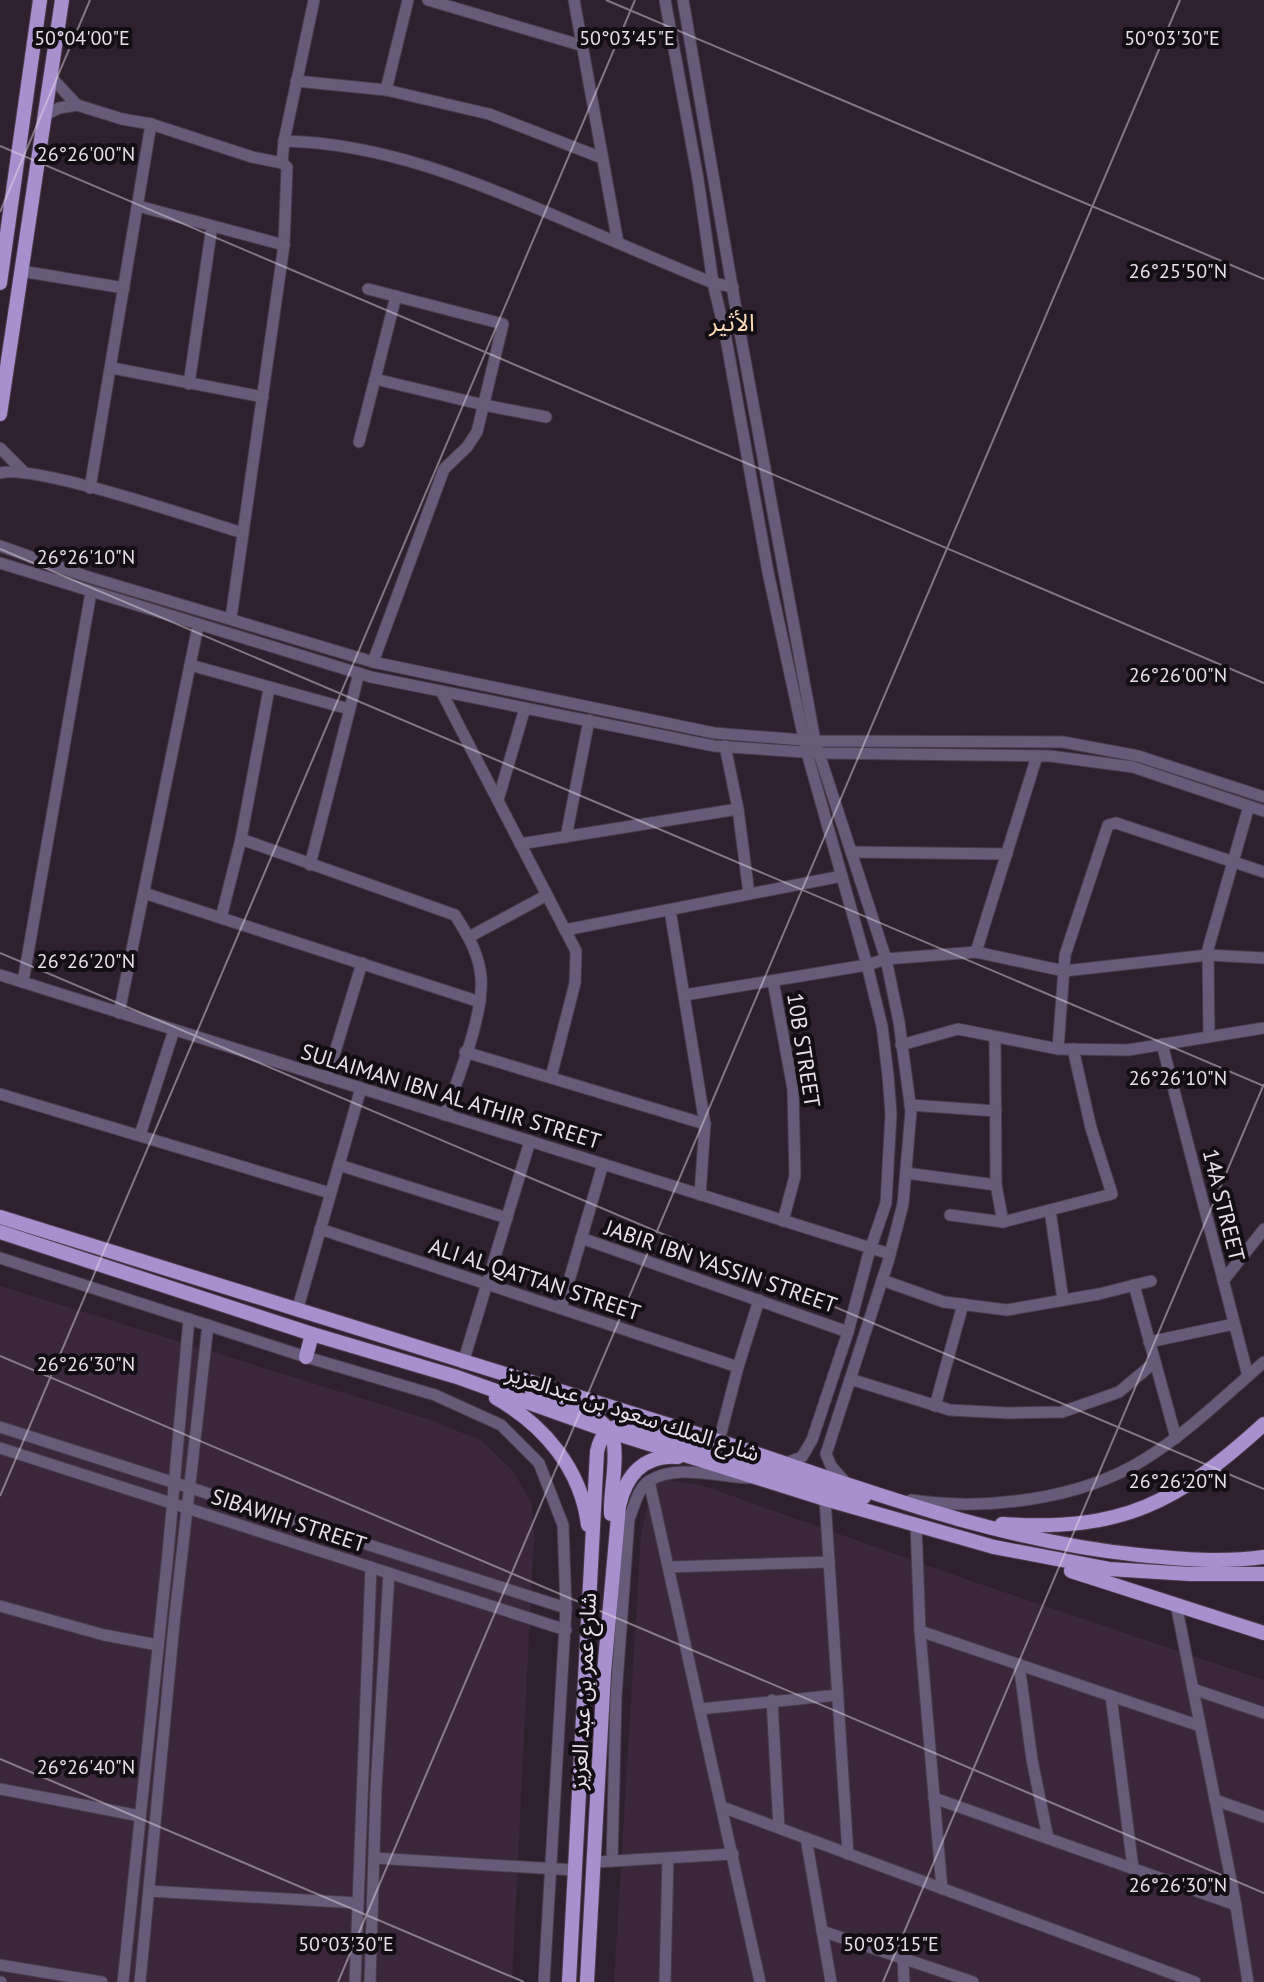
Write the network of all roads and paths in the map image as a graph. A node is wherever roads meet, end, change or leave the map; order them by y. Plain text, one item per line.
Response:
1 (40, 0) edge
2 (62, 0) edge
3 (314, 0) edge
4 (408, 0) edge
5 (428, 0) edge
6 (574, 0) edge
7 (665, 0) edge
8 (683, 0) edge
9 (580, 45) junction
10 (50, 76) junction
11 (296, 81) junction
12 (386, 90) junction
13 (77, 105) junction
14 (45, 115) junction
15 (151, 124) junction
16 (284, 141) junction
17 (602, 158) junction
18 (282, 163) junction
19 (138, 206) junction
20 (212, 226) junction
21 (618, 243) junction
22 (284, 245) junction
23 (21, 271) junction
24 (0, 283) edge
25 (713, 283) junction
26 (733, 287) junction
27 (124, 288) junction
28 (368, 289) dead end
29 (396, 296) junction
30 (112, 368) junction
31 (375, 379) junction
32 (189, 384) junction
33 (263, 397) junction
34 (484, 405) junction
35 (0, 414) edge
36 (546, 417) dead end
37 (359, 442) dead end
38 (0, 448) edge
39 (0, 473) edge
40 (25, 473) junction
41 (90, 488) junction
42 (243, 533) junction
43 (0, 546) edge
44 (0, 563) edge
45 (85, 576) junction
46 (65, 583) junction
47 (91, 592) junction
48 (231, 618) junction
49 (198, 626) junction
50 (373, 662) junction
51 (190, 665) junction
52 (359, 673) junction
53 (269, 689) junction
54 (441, 691) junction
55 (525, 708) junction
56 (349, 709) junction
57 (589, 720) junction
58 (809, 740) junction
59 (725, 746) junction
60 (813, 753) junction
61 (1037, 756) junction
62 (1264, 797) edge
63 (498, 800) junction
64 (1249, 806) junction
65 (738, 809) junction
66 (1264, 811) edge
67 (566, 837) junction
68 (241, 839) junction
69 (520, 844) junction
70 (851, 852) junction
71 (1007, 854) junction
72 (1233, 864) junction
73 (310, 865) junction
74 (1264, 872) edge
75 (842, 876) junction
76 (144, 893) junction
77 (749, 894) junction
78 (547, 895) junction
79 (670, 910) junction
80 (221, 918) junction
81 (565, 930) junction
82 (469, 937) junction
83 (976, 952) junction
84 (1208, 955) junction
85 (1264, 958) edge
86 (886, 959) junction
87 (362, 963) junction
88 (867, 965) junction
89 (1064, 971) junction
90 (0, 975) edge
91 (773, 981) junction
92 (23, 982) junction
93 (685, 995) junction
94 (480, 1002) junction
95 (119, 1013) junction
96 (1264, 1028) edge
97 (174, 1030) junction
98 (995, 1037) junction
99 (1209, 1037) junction
100 (1162, 1044) junction
101 (901, 1045) junction
102 (1058, 1049) junction
103 (1073, 1049) junction
104 (465, 1052) junction
105 (551, 1077) junction
106 (327, 1078) junction
107 (361, 1088) junction
108 (0, 1094) edge
109 (910, 1105) junction
110 (996, 1111) junction
111 (445, 1115) junction
112 (705, 1124) junction
113 (140, 1135) junction
114 (530, 1141) junction
115 (603, 1164) junction
116 (339, 1165) junction
117 (906, 1173) junction
118 (996, 1185) junction
119 (330, 1193) junction
120 (700, 1195) junction
121 (1050, 1210) junction
122 (950, 1215) dead end
123 (0, 1217) edge
124 (507, 1218) junction
125 (783, 1221) junction
126 (1003, 1222) junction
127 (320, 1229) junction
128 (1264, 1229) edge
129 (0, 1232) edge
130 (581, 1238) junction
131 (871, 1248) junction
132 (890, 1254) junction
133 (0, 1258) edge
134 (882, 1280) junction
135 (1151, 1281) dead end
136 (1223, 1281) junction
137 (487, 1284) junction
138 (1134, 1285) junction
139 (759, 1300) junction
140 (1063, 1300) junction
141 (963, 1304) junction
142 (561, 1308) junction
143 (297, 1311) junction
144 (189, 1319) junction
145 (1234, 1324) junction
146 (208, 1325) junction
147 (848, 1332) junction
148 (312, 1334) junction
149 (1149, 1342) junction
150 (306, 1357) junction
151 (1155, 1362) junction
152 (1264, 1362) edge
153 (738, 1367) junction
154 (460, 1370) junction
155 (1248, 1376) junction
156 (850, 1379) junction
157 (935, 1406) junction
158 (1264, 1424) edge
159 (0, 1427) edge
160 (608, 1431) junction
161 (1176, 1438) junction
162 (812, 1440) junction
163 (719, 1441) junction
164 (828, 1446) junction
165 (0, 1448) edge
166 (695, 1459) junction
167 (100, 1460) junction
168 (786, 1463) junction
169 (94, 1478) junction
170 (761, 1479) junction
171 (649, 1481) junction
172 (174, 1484) junction
173 (848, 1484) junction
174 (190, 1489) junction
175 (864, 1490) junction
176 (825, 1499) junction
177 (894, 1502) junction
178 (172, 1503) junction
179 (188, 1509) junction
180 (929, 1511) junction
181 (916, 1525) junction
182 (994, 1547) junction
183 (591, 1557) junction
184 (1264, 1557) edge
185 (612, 1559) junction
186 (829, 1562) junction
187 (371, 1567) junction
188 (669, 1567) junction
189 (389, 1573) junction
190 (1264, 1574) edge
191 (370, 1589) junction
192 (1176, 1604) junction
193 (0, 1606) edge
194 (566, 1608) junction
195 (566, 1630) junction
196 (920, 1631) junction
197 (1264, 1633) edge
198 (158, 1645) junction
199 (1019, 1664) junction
200 (1193, 1689) junction
201 (838, 1695) junction
202 (1111, 1696) junction
203 (772, 1700) junction
204 (700, 1709) junction
205 (1264, 1713) edge
206 (1200, 1726) junction
207 (601, 1743) junction
208 (614, 1759) junction
209 (0, 1789) edge
210 (934, 1798) junction
211 (1215, 1800) junction
212 (722, 1807) junction
213 (140, 1816) junction
214 (1264, 1817) edge
215 (779, 1828) junction
216 (806, 1838) junction
217 (1048, 1838) junction
218 (733, 1854) junction
219 (848, 1854) junction
220 (374, 1858) junction
221 (668, 1858) junction
222 (612, 1861) junction
223 (596, 1862) junction
224 (549, 1868) junction
225 (1133, 1868) junction
226 (574, 1870) junction
227 (942, 1889) junction
228 (149, 1891) junction
229 (358, 1903) junction
230 (1236, 1905) junction
231 (572, 1918) junction
232 (822, 1931) junction
233 (903, 1958) junction
234 (0, 1965) edge
235 (943, 1977) edge
236 (102, 1982) edge
237 (123, 1982) edge
238 (140, 1982) edge
239 (355, 1982) edge
240 (370, 1982) edge
241 (544, 1982) edge
242 (569, 1982) edge
243 (586, 1982) edge
244 (665, 1982) edge
245 (760, 1982) edge
246 (831, 1982) edge
247 (904, 1982) edge
248 (973, 1982) edge
249 (1195, 1982) edge
250 (1248, 1982) edge

1 - 24 main road
2 - 10 main road
3 - 11 street
4 - 12 street
5 - 9 street
6 - 9 street
7 - 25 street
8 - 26 street
9 - 17 street
10 - 13 street
10 - 14 main road
11 - 12 street
11 - 16 street
12 - 17 street
13 - 14 street
13 - 15 street
14 - 23 main road
15 - 18 street
15 - 19 street
16 - 18 street
16 - 21 street
17 - 21 street
18 - 22 street
19 - 20 street
19 - 27 street
20 - 22 street
20 - 32 street
21 - 25 street
22 - 33 street
23 - 27 street
23 - 35 main road
25 - 26 street
25 - 58 street
26 - 58 street
27 - 30 street
28 - 29 street
29 - 31 street
29 - 34 street
30 - 32 street
30 - 41 street
31 - 34 street
31 - 37 street
32 - 33 street
33 - 42 street
34 - 36 street
34 - 50 street
38 - 40 street
39 - 40 street
40 - 41 street
41 - 42 street
42 - 48 street
43 - 45 street
44 - 46 street
45 - 46 street
45 - 48 street
46 - 47 street
47 - 49 street
47 - 92 street
48 - 50 street
49 - 51 street
49 - 52 street
50 - 58 street
51 - 53 street
51 - 76 street
52 - 54 street
52 - 56 street
53 - 56 street
53 - 68 street
54 - 55 street
54 - 63 street
55 - 57 street
55 - 63 street
56 - 73 street
57 - 59 street
57 - 67 street
58 - 60 street
58 - 62 street
59 - 60 street
59 - 65 street
60 - 61 street
60 - 70 street
60 - 75 street
61 - 64 street
61 - 71 street
63 - 69 street
64 - 66 street
64 - 72 street
65 - 67 street
65 - 77 street
67 - 69 street
68 - 73 street
68 - 80 street
69 - 78 street
70 - 71 street
70 - 86 street
71 - 83 street
72 - 74 street
72 - 84 street
72 - 89 street
73 - 82 street
75 - 77 street
75 - 88 street
76 - 80 street
76 - 95 street
77 - 79 street
78 - 81 street
78 - 82 street
79 - 81 street
79 - 93 street
80 - 87 street
81 - 105 street
82 - 94 street
83 - 86 street
83 - 89 street
84 - 85 street
84 - 89 street
84 - 99 street
86 - 88 street
86 - 101 street
87 - 94 street
87 - 106 street
88 - 91 street
88 - 131 street
89 - 102 street
90 - 92 street, SULAIMAN IBN AL ATHIR STREET
91 - 93 street
91 - 125 street, 10B STREET
92 - 95 street, SULAIMAN IBN AL ATHIR STREET
93 - 112 street
94 - 104 street
95 - 97 street, SULAIMAN IBN AL ATHIR STREET
96 - 99 street
97 - 106 street, SULAIMAN IBN AL ATHIR STREET
97 - 113 street
98 - 101 street
98 - 102 street
98 - 110 street
99 - 100 street
100 - 103 street
100 - 136 street, 14A STREET
101 - 109 street
102 - 103 street
103 - 121 street
104 - 105 street
104 - 111 street
105 - 112 street
106 - 107 street, SULAIMAN IBN AL ATHIR STREET
107 - 111 street, SULAIMAN IBN AL ATHIR STREET
107 - 116 street
108 - 113 street
109 - 110 street
109 - 117 street
110 - 118 street
111 - 114 street, SULAIMAN IBN AL ATHIR STREET
112 - 120 street
113 - 119 street
114 - 115 street, SULAIMAN IBN AL ATHIR STREET
114 - 124 street
115 - 120 street, SULAIMAN IBN AL ATHIR STREET
115 - 130 street
116 - 119 street
116 - 124 street
117 - 118 street
117 - 132 street
118 - 126 street
119 - 127 street
120 - 125 street, SULAIMAN IBN AL ATHIR STREET
121 - 126 street
121 - 140 street
122 - 126 street
123 - 143 main road, شارع الملك سعود بن عبدالعزيز
124 - 137 street
125 - 131 street, SULAIMAN IBN AL ATHIR STREET
127 - 137 street, ALI AL QATTAN STREET
127 - 143 street
128 - 136 street
129 - 148 main road, شارع الملك سعود بن عبدالعزيز
130 - 139 street, JABIR IBN YASSIN STREET
130 - 142 street
131 - 132 street, SULAIMAN IBN AL ATHIR STREET
131 - 147 street
132 - 134 street
133 - 144 street
134 - 141 street
134 - 156 street
135 - 138 street
136 - 145 street, 14A STREET
137 - 142 street, ALI AL QATTAN STREET
137 - 154 street
138 - 140 street
138 - 149 street
139 - 147 street, JABIR IBN YASSIN STREET
139 - 153 street
140 - 141 street
141 - 157 street
142 - 153 street, ALI AL QATTAN STREET
143 - 154 main road, شارع الملك سعود بن عبدالعزيز
144 - 146 street
144 - 172 street
145 - 149 street
145 - 155 street, 14A STREET
146 - 150 street
146 - 174 street
147 - 162 street
148 - 150 main road
148 - 154 main road, شارع الملك سعود بن عبدالعزيز
149 - 151 street
150 - 194 street
151 - 157 street
151 - 161 street
152 - 155 street
153 - 163 street
154 - 160 main road, شارع الملك سعود بن عبدالعزيز
154 - 163 main road, شارع الملك سعود بن عبدالعزيز
154 - 183 main road
155 - 161 street
156 - 157 street
156 - 164 street
158 - 180 main road
159 - 167 street, SIBAWIH STREET
160 - 166 main road, شارع الملك سعود بن عبدالعزيز
160 - 177 main road
160 - 183 main road
160 - 185 main road
161 - 175 street
162 - 164 street
162 - 168 street
163 - 168 main road, شارع الملك سعود بن عبدالعزيز
164 - 173 street
165 - 169 street, SIBAWIH STREET
166 - 170 main road, شارع الملك سعود بن عبدالعزيز
166 - 185 main road, شارع عمر بن عبد العزيز
167 - 169 street
167 - 172 street, SIBAWIH STREET
168 - 173 main road, شارع الملك سعود بن عبدالعزيز
169 - 178 street, SIBAWIH STREET
170 - 171 street
170 - 176 main road, شارع الملك سعود بن عبدالعزيز
171 - 188 street
171 - 208 street
172 - 174 street, SIBAWIH STREET
172 - 178 street
173 - 175 main road, شارع الملك سعود بن عبدالعزيز
174 - 179 street
174 - 194 street, SIBAWIH STREET
175 - 177 main road, شارع الملك سعود بن عبدالعزيز
176 - 181 main road, شارع الملك سعود بن عبدالعزيز
176 - 186 street
177 - 180 main road, شارع الملك سعود بن عبدالعزيز
178 - 179 street, SIBAWIH STREET
178 - 198 street
179 - 187 street, SIBAWIH STREET
179 - 228 street
180 - 184 main road, شارع الملك سعود بن عبدالعزيز
181 - 182 main road, شارع الملك سعود بن عبدالعزيز
181 - 196 street
182 - 190 main road, شارع الملك سعود بن عبدالعزيز
182 - 192 main road
183 - 226 main road
185 - 207 main road, شارع عمر بن عبد العزيز
186 - 188 street
186 - 201 street
187 - 189 street, SIBAWIH STREET
187 - 191 street
188 - 204 street
189 - 191 street
189 - 195 street, SIBAWIH STREET
189 - 220 street
191 - 229 street
192 - 197 main road
192 - 200 street
193 - 198 street
194 - 195 street
195 - 224 street
196 - 199 street
196 - 210 street
198 - 213 street
199 - 202 street
199 - 217 street
200 - 205 street
200 - 206 street
201 - 203 street
201 - 219 street
202 - 206 street
202 - 225 street
203 - 204 street
203 - 215 street
204 - 212 street
206 - 211 street
207 - 208 street
207 - 223 main road, شارع عمر بن عبد العزيز
208 - 222 street
209 - 213 street
210 - 217 street
210 - 227 street
211 - 214 street
211 - 230 street
212 - 215 street
212 - 218 street
213 - 237 street
215 - 216 street
216 - 219 street
216 - 232 street
217 - 225 street
218 - 221 street
218 - 245 street
219 - 227 street
220 - 224 street
220 - 240 street
221 - 222 street
221 - 244 street
222 - 223 street
223 - 243 main road, شارع عمر بن عبد العزيز
224 - 226 street
224 - 241 street
225 - 230 street
226 - 231 main road
227 - 249 street
228 - 229 street
228 - 238 street
229 - 239 street
230 - 250 street
231 - 242 main road
231 - 243 street
232 - 233 street
232 - 246 street
233 - 235 street
233 - 247 street
234 - 236 street
235 - 248 street

